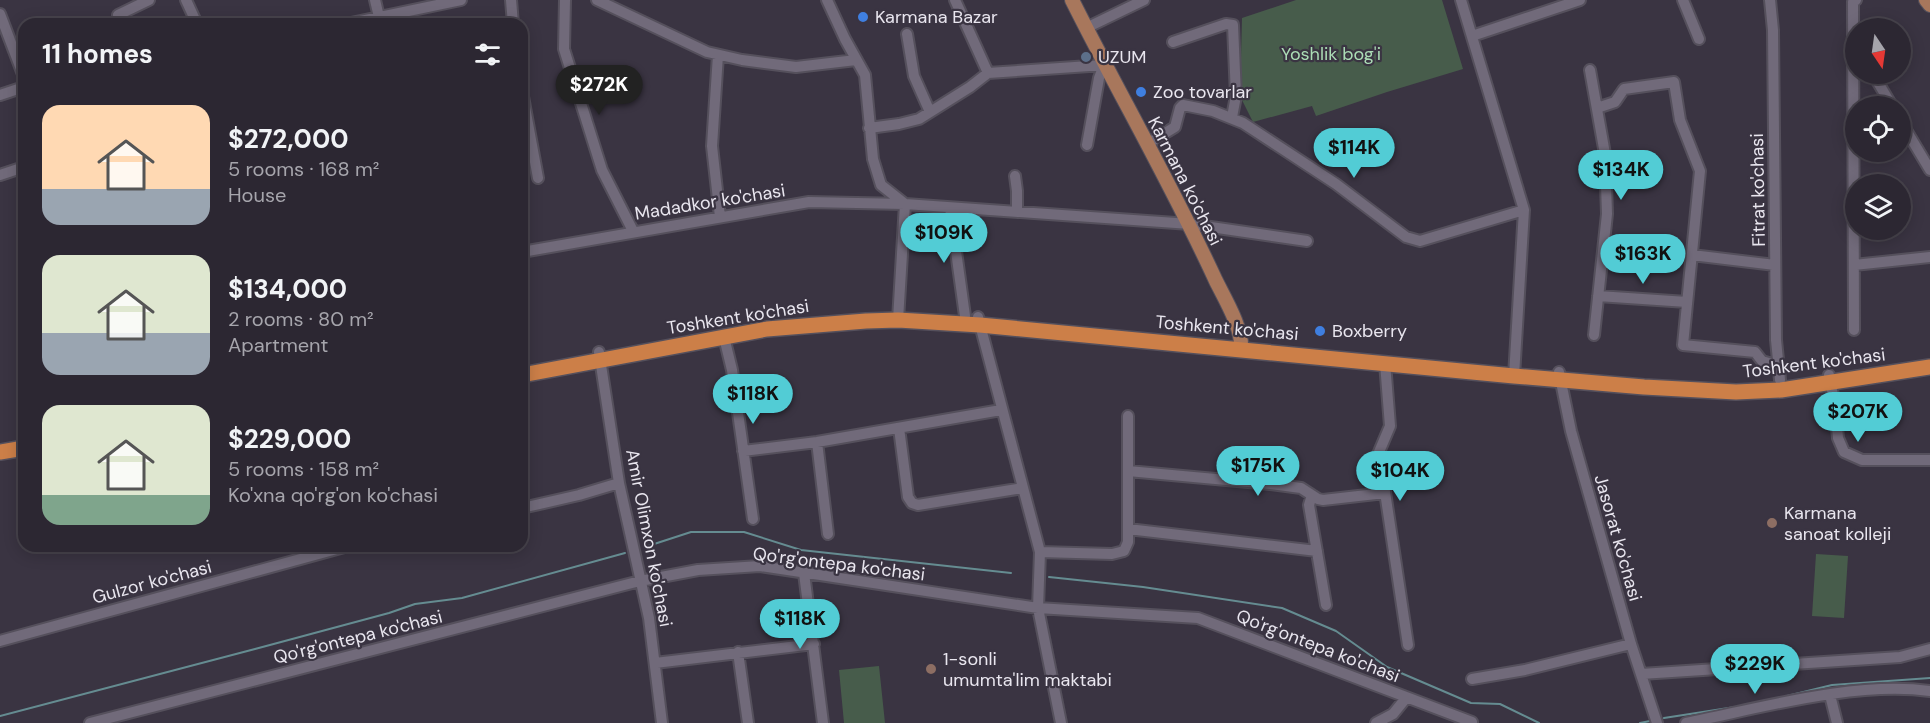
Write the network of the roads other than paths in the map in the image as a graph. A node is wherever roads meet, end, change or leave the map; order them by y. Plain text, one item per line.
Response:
1 (149, 0) edge
2 (186, 0) edge
3 (375, 0) edge
4 (461, 0) edge
5 (511, 0) edge
6 (565, 0) edge
7 (597, 0) edge
8 (827, 0) edge
9 (955, 0) edge
10 (1072, 0) edge
11 (1144, 0) edge
12 (1461, 0) edge
13 (1580, 0) edge
14 (1683, 0) edge
15 (1770, 0) edge
16 (1856, 0) edge
17 (1926, 0) edge
18 (1930, 5) edge
19 (0, 14) edge
20 (118, 15) dead end
21 (194, 18) edge
22 (381, 18) edge
23 (385, 18) edge
24 (512, 18) edge
25 (1854, 18) edge
26 (1086, 28) junction
27 (907, 34) dead end
28 (1472, 36) junction
29 (1699, 39) dead end
30 (1173, 42) dead end
31 (718, 55) junction
32 (856, 60) junction
33 (18, 61) edge
34 (1104, 65) junction
35 (1590, 70) dead end
36 (988, 73) junction
37 (1855, 84) edge
38 (18, 89) edge
39 (0, 94) edge
40 (1597, 108) junction
41 (930, 112) junction
42 (1232, 117) junction
43 (868, 128) junction
44 (528, 133) edge
45 (1911, 138) edge
46 (1147, 144) junction
47 (1087, 145) dead end
48 (18, 169) edge
49 (1930, 170) edge
50 (0, 175) edge
51 (1015, 176) dead end
52 (538, 178) dead end
53 (905, 204) junction
54 (950, 208) junction
55 (1524, 210) junction
56 (1017, 212) junction
57 (720, 217) junction
58 (1190, 224) junction
59 (633, 231) junction
60 (1307, 241) dead end
61 (528, 251) edge
62 (1692, 255) junction
63 (1930, 257) edge
64 (1775, 265) junction
65 (1854, 265) junction
66 (1598, 296) junction
67 (1688, 302) junction
68 (899, 316) junction
69 (974, 319) junction
70 (1854, 330) dead end
71 (1594, 334) dead end
72 (724, 337) junction
73 (1241, 345) junction
74 (600, 356) junction
75 (1930, 359) edge
76 (1386, 363) junction
77 (528, 365) edge
78 (1930, 368) edge
79 (1515, 372) junction
80 (1779, 373) junction
81 (528, 374) edge
82 (1559, 376) junction
83 (1829, 379) junction
84 (1001, 410) junction
85 (1128, 416) dead end
86 (899, 428) junction
87 (817, 442) junction
88 (18, 449) edge
89 (743, 451) junction
90 (0, 452) edge
91 (18, 458) edge
92 (0, 460) edge
93 (1930, 460) edge
94 (1128, 471) junction
95 (619, 483) junction
96 (1023, 488) junction
97 (1384, 494) junction
98 (1312, 495) junction
99 (528, 507) edge
100 (753, 519) dead end
101 (1128, 529) junction
102 (828, 534) dead end
103 (1317, 551) junction
104 (326, 552) edge
105 (1040, 552) junction
106 (804, 573) junction
107 (640, 581) junction
108 (1326, 605) dead end
109 (1038, 608) junction
110 (0, 641) edge
111 (814, 644) junction
112 (1631, 644) junction
113 (1408, 645) dead end
114 (1930, 649) edge
115 (738, 652) junction
116 (655, 663) junction
117 (1641, 674) junction
118 (1472, 679) dead end
119 (1930, 691) edge
120 (1830, 695) junction
121 (1406, 698) junction
122 (1472, 722) edge
123 (90, 723) edge
124 (662, 723) edge
125 (748, 723) edge
126 (823, 723) edge
127 (1061, 723) edge
128 (1376, 723) edge
129 (1657, 723) edge
130 (1686, 723) edge
131 (1837, 723) edge

1 - 20 street
2 - 21 street
3 - 22 street
4 - 23 street
5 - 24 street
6 - 59 street
7 - 31 street
8 - 32 street
9 - 36 street
10 - 26 main road, Karmana ko'chasi
11 - 26 street
12 - 28 street
13 - 28 street
14 - 29 street
15 - 64 street, Fitrat ko'chasi
16 - 25 street
17 - 18 main road
19 - 33 street
26 - 34 main road, Karmana ko'chasi
27 - 41 street
28 - 55 street
30 - 42 street
31 - 32 street
31 - 57 street
32 - 43 street
34 - 36 street
34 - 46 main road, Karmana ko'chasi
34 - 47 street
35 - 40 street
36 - 41 street
37 - 65 street
38 - 39 street
40 - 62 street
40 - 66 street
41 - 43 street
42 - 46 street
42 - 55 street
43 - 53 street
44 - 52 street
45 - 49 street
46 - 58 main road, Karmana ko'chasi
48 - 50 street
51 - 56 street
53 - 54 street, Madadkor ko'chasi
53 - 57 street, Madadkor ko'chasi
53 - 68 street
54 - 56 street, Madadkor ko'chasi
54 - 69 street
55 - 79 street
56 - 58 street, Madadkor ko'chasi
57 - 59 street, Madadkor ko'chasi
58 - 60 street, Madadkor ko'chasi
58 - 73 main road, Karmana ko'chasi
59 - 61 street, Madadkor ko'chasi
62 - 64 street
62 - 67 street
63 - 65 street
64 - 80 street, Fitrat ko'chasi
65 - 70 street
66 - 67 street
66 - 71 street
67 - 80 street
68 - 69 highway, Toshkent ko'chasi
68 - 72 highway, Toshkent ko'chasi
68 - 74 highway, Toshkent ko'chasi
69 - 73 highway, Toshkent ko'chasi
69 - 84 street
72 - 74 highway, Toshkent ko'chasi
72 - 89 street
73 - 76 highway, Toshkent ko'chasi
73 - 79 highway, Toshkent ko'chasi
74 - 77 highway, Toshkent ko'chasi
74 - 81 highway, Toshkent ko'chasi
74 - 95 street, Amir Olimxon ko'chasi
75 - 83 highway, Toshkent ko'chasi
76 - 79 highway, Toshkent ko'chasi
76 - 97 street
78 - 83 highway, Toshkent ko'chasi
79 - 82 highway, Toshkent ko'chasi
80 - 82 highway, Toshkent ko'chasi
80 - 83 highway, Toshkent ko'chasi
82 - 83 highway, Toshkent ko'chasi
82 - 112 street, Jasorat ko'chasi
83 - 93 street
84 - 86 street
84 - 96 street
85 - 94 street
86 - 87 street
86 - 96 street
87 - 89 street
87 - 102 street
88 - 90 highway
89 - 100 street
91 - 92 highway
94 - 98 street
94 - 101 street
95 - 99 street
95 - 107 street, Amir Olimxon ko'chasi
96 - 105 street
97 - 98 street
97 - 113 street
98 - 103 street
101 - 103 street
101 - 105 street
103 - 108 street
104 - 110 street, Gulzor ko'chasi
105 - 109 street
106 - 107 street, Qo'rg'ontepa ko'chasi
106 - 109 street, Qo'rg'ontepa ko'chasi
106 - 111 street
107 - 116 street, Amir Olimxon ko'chasi
107 - 123 street, Qo'rg'ontepa ko'chasi
109 - 121 street, Qo'rg'ontepa ko'chasi
109 - 127 street
111 - 115 street
111 - 126 street
112 - 117 street, Jasorat ko'chasi
112 - 118 street
114 - 117 street
115 - 116 street
115 - 125 street
116 - 124 street, Amir Olimxon ko'chasi
117 - 129 street, Jasorat ko'chasi
119 - 120 street
120 - 130 street
120 - 131 street
121 - 122 street, Qo'rg'ontepa ko'chasi
121 - 128 street, Qo'rg'ontepa ko'chasi

